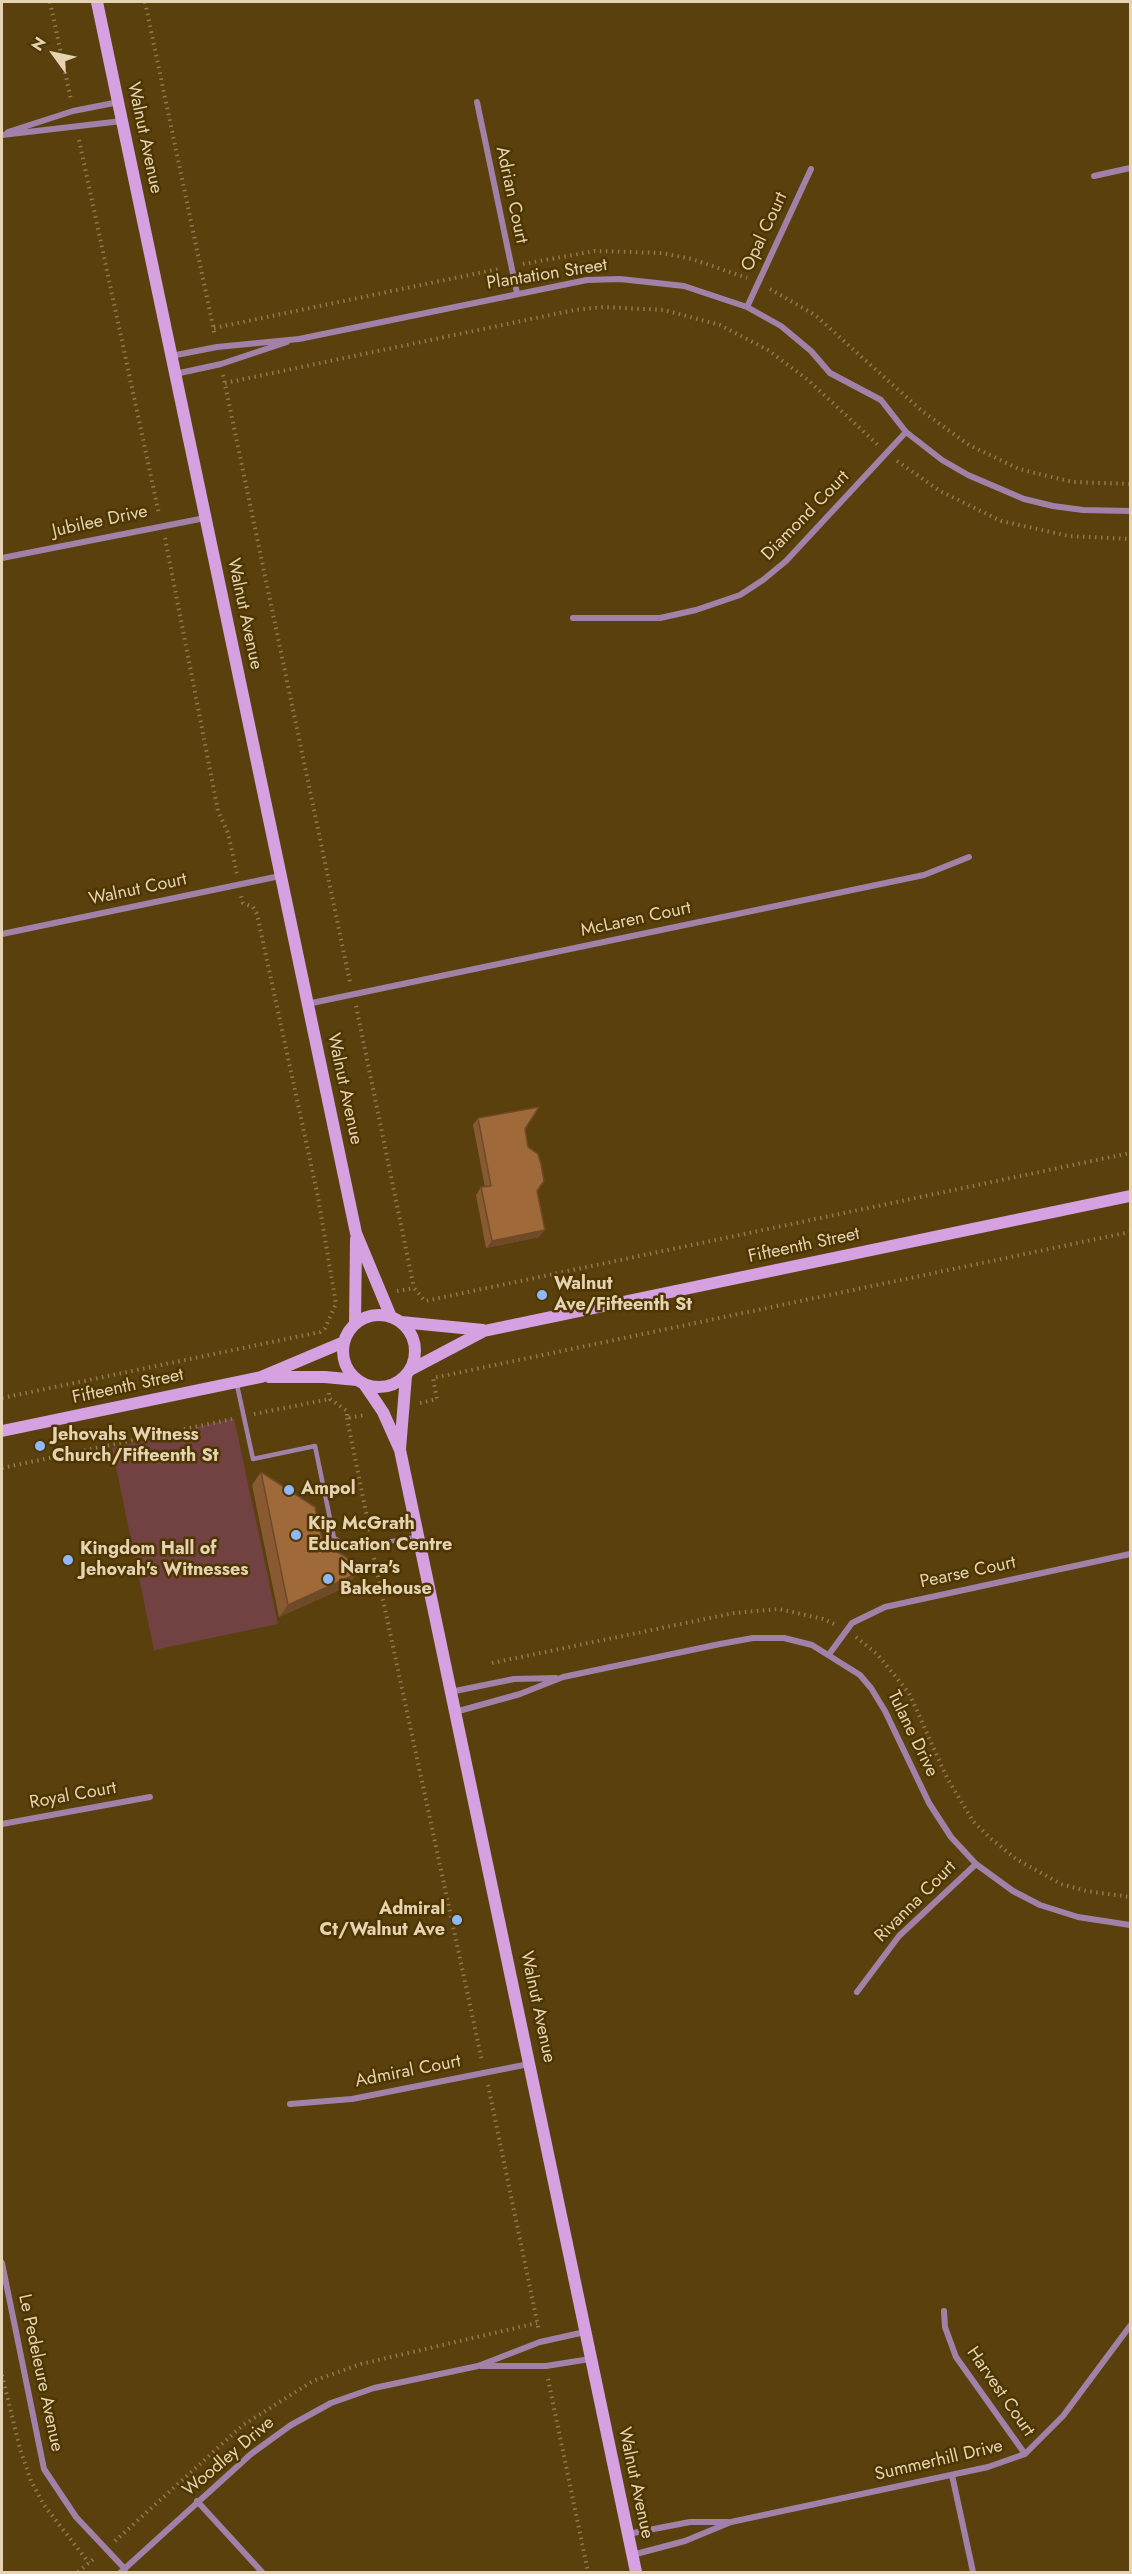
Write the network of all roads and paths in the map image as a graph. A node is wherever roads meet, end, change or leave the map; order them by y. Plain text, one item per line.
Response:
1 (50, 2) edge
2 (97, 2) edge
3 (145, 2) edge
4 (118, 102) junction
5 (477, 102) dead end
6 (73, 111) junction
7 (123, 120) junction
8 (77, 128) junction
9 (2, 135) edge
10 (1131, 168) edge
11 (811, 169) dead end
12 (1094, 176) dead end
13 (511, 267) junction
14 (758, 282) junction
15 (517, 293) junction
16 (747, 307) junction
17 (214, 328) junction
18 (298, 339) junction
19 (217, 347) junction
20 (171, 356) junction
21 (221, 364) junction
22 (175, 375) junction
23 (225, 383) junction
24 (906, 432) junction
25 (887, 453) junction
26 (1131, 484) edge
27 (1131, 511) edge
28 (205, 518) junction
29 (162, 525) junction
30 (1131, 538) edge
31 (2, 558) edge
32 (573, 618) dead end
33 (969, 857) dead end
34 (280, 876) junction
35 (239, 884) junction
36 (2, 934) edge
37 (352, 994) junction
38 (307, 1004) junction
39 (1131, 1153) edge
40 (1131, 1196) edge
41 (1131, 1232) edge
42 (356, 1233) junction
43 (414, 1288) junction
44 (381, 1294) junction
45 (355, 1298) junction
46 (336, 1304) junction
47 (396, 1320) junction
48 (356, 1324) junction
49 (484, 1330) junction
50 (344, 1342) junction
51 (408, 1373) junction
52 (261, 1377) junction
53 (361, 1382) junction
54 (236, 1383) junction
55 (2, 1398) edge
56 (406, 1407) junction
57 (383, 1412) junction
58 (244, 1417) junction
59 (347, 1418) junction
60 (2, 1431) edge
61 (400, 1450) junction
62 (2, 1468) edge
63 (418, 1537) junction
64 (372, 1545) junction
65 (1131, 1554) edge
66 (846, 1630) junction
67 (830, 1653) junction
68 (492, 1663) dead end
69 (563, 1677) junction
70 (450, 1692) junction
71 (455, 1712) junction
72 (150, 1797) dead end
73 (2, 1824) edge
74 (976, 1864) junction
75 (1131, 1897) edge
76 (1131, 1924) edge
77 (857, 1992) dead end
78 (530, 2064) junction
79 (485, 2072) junction
80 (290, 2104) dead end
81 (2, 2263) edge
82 (944, 2312) dead end
83 (1131, 2326) edge
84 (585, 2332) junction
85 (540, 2342) junction
86 (590, 2359) junction
87 (478, 2366) junction
88 (546, 2366) junction
89 (1025, 2454) junction
90 (952, 2475) junction
91 (197, 2501) junction
92 (731, 2522) junction
93 (628, 2534) junction
94 (632, 2555) junction
95 (89, 2563) dead end
96 (123, 2570) edge
97 (78, 2572) edge
98 (262, 2572) edge
99 (588, 2572) edge
100 (636, 2572) edge
101 (973, 2572) edge

1 - 6 path
2 - 4 street, Walnut Avenue
3 - 17 path
4 - 6 street
4 - 7 street, Walnut Avenue
5 - 13 street, Adrian Court
6 - 9 street
7 - 8 street
7 - 20 street, Walnut Avenue
8 - 9 street
8 - 29 path
10 - 12 street
11 - 14 street, Opal Court
13 - 14 path
13 - 15 street, Adrian Court
13 - 17 path
14 - 16 street, Opal Court
14 - 26 path
15 - 16 street, Plantation Street
15 - 18 street, Plantation Street
16 - 24 street, Plantation Street
17 - 19 path
18 - 19 street, Plantation Street
18 - 21 street, Plantation Street
19 - 20 street, Plantation Street
20 - 22 street, Walnut Avenue
21 - 22 street, Plantation Street
21 - 23 path
22 - 28 street, Walnut Avenue
23 - 25 path
23 - 37 path
24 - 25 street, Diamond Court
24 - 27 street, Plantation Street
25 - 30 path
25 - 32 street, Diamond Court
28 - 29 street, Jubilee Drive
28 - 34 street, Walnut Avenue
29 - 31 street, Jubilee Drive
29 - 35 path
33 - 37 street, McLaren Court
34 - 35 street, Walnut Court
34 - 38 street, Walnut Avenue
35 - 36 street, Walnut Court
35 - 46 path
37 - 38 street, McLaren Court
37 - 43 path
38 - 42 street, Walnut Avenue
39 - 43 path
40 - 49 street, Fifteenth Street
41 - 56 path
42 - 44 street, Walnut Avenue
42 - 45 street, Walnut Avenue
43 - 44 path
44 - 47 street, Walnut Avenue
45 - 46 path
45 - 48 street, Walnut Avenue
46 - 55 path
47 - 48 street
47 - 49 street, Fifteenth Street
47 - 51 street
48 - 50 street
49 - 51 street, Fifteenth Street
50 - 52 street, Fifteenth Street
50 - 53 street
51 - 53 street
51 - 56 street, Walnut Avenue
52 - 53 street, Fifteenth Street
52 - 54 street, Fifteenth Street
53 - 57 street, Walnut Avenue
54 - 58 lane
54 - 60 street, Fifteenth Street
56 - 61 street, Walnut Avenue
57 - 59 path
57 - 61 street, Walnut Avenue
58 - 59 path
58 - 62 path
58 - 64 lane
59 - 64 path
61 - 63 street, Walnut Avenue
63 - 64 lane
63 - 70 street, Walnut Avenue
64 - 79 path
65 - 66 street, Pearse Court
66 - 67 street, Pearse Court
66 - 68 path
66 - 75 path
67 - 69 street, Tulane Drive
67 - 74 street, Tulane Drive
69 - 70 street, Tulane Drive
69 - 71 street, Tulane Drive
70 - 71 street, Walnut Avenue
71 - 78 street, Walnut Avenue
72 - 73 street, Royal Court
74 - 76 street, Tulane Drive
74 - 77 street, Rivanna Court
78 - 79 street, Admiral Court
78 - 84 street, Walnut Avenue
79 - 80 street, Admiral Court
79 - 85 path
81 - 96 street, Le Pedeleure Avenue
82 - 89 street, Harvest Court
83 - 89 street, Summerhill Drive
84 - 85 street, Woodley Drive
84 - 86 street, Walnut Avenue
85 - 87 street, Woodley Drive
86 - 88 street, Woodley Drive
86 - 93 street, Walnut Avenue
87 - 88 street, Woodley Drive
87 - 91 street, Woodley Drive
88 - 99 path
89 - 90 street, Summerhill Drive
90 - 92 street, Summerhill Drive
90 - 101 street
91 - 96 street, Woodley Drive
91 - 98 street
92 - 93 street, Summerhill Drive
92 - 94 street, Summerhill Drive
93 - 94 street, Walnut Avenue
94 - 100 street, Walnut Avenue
95 - 97 path

